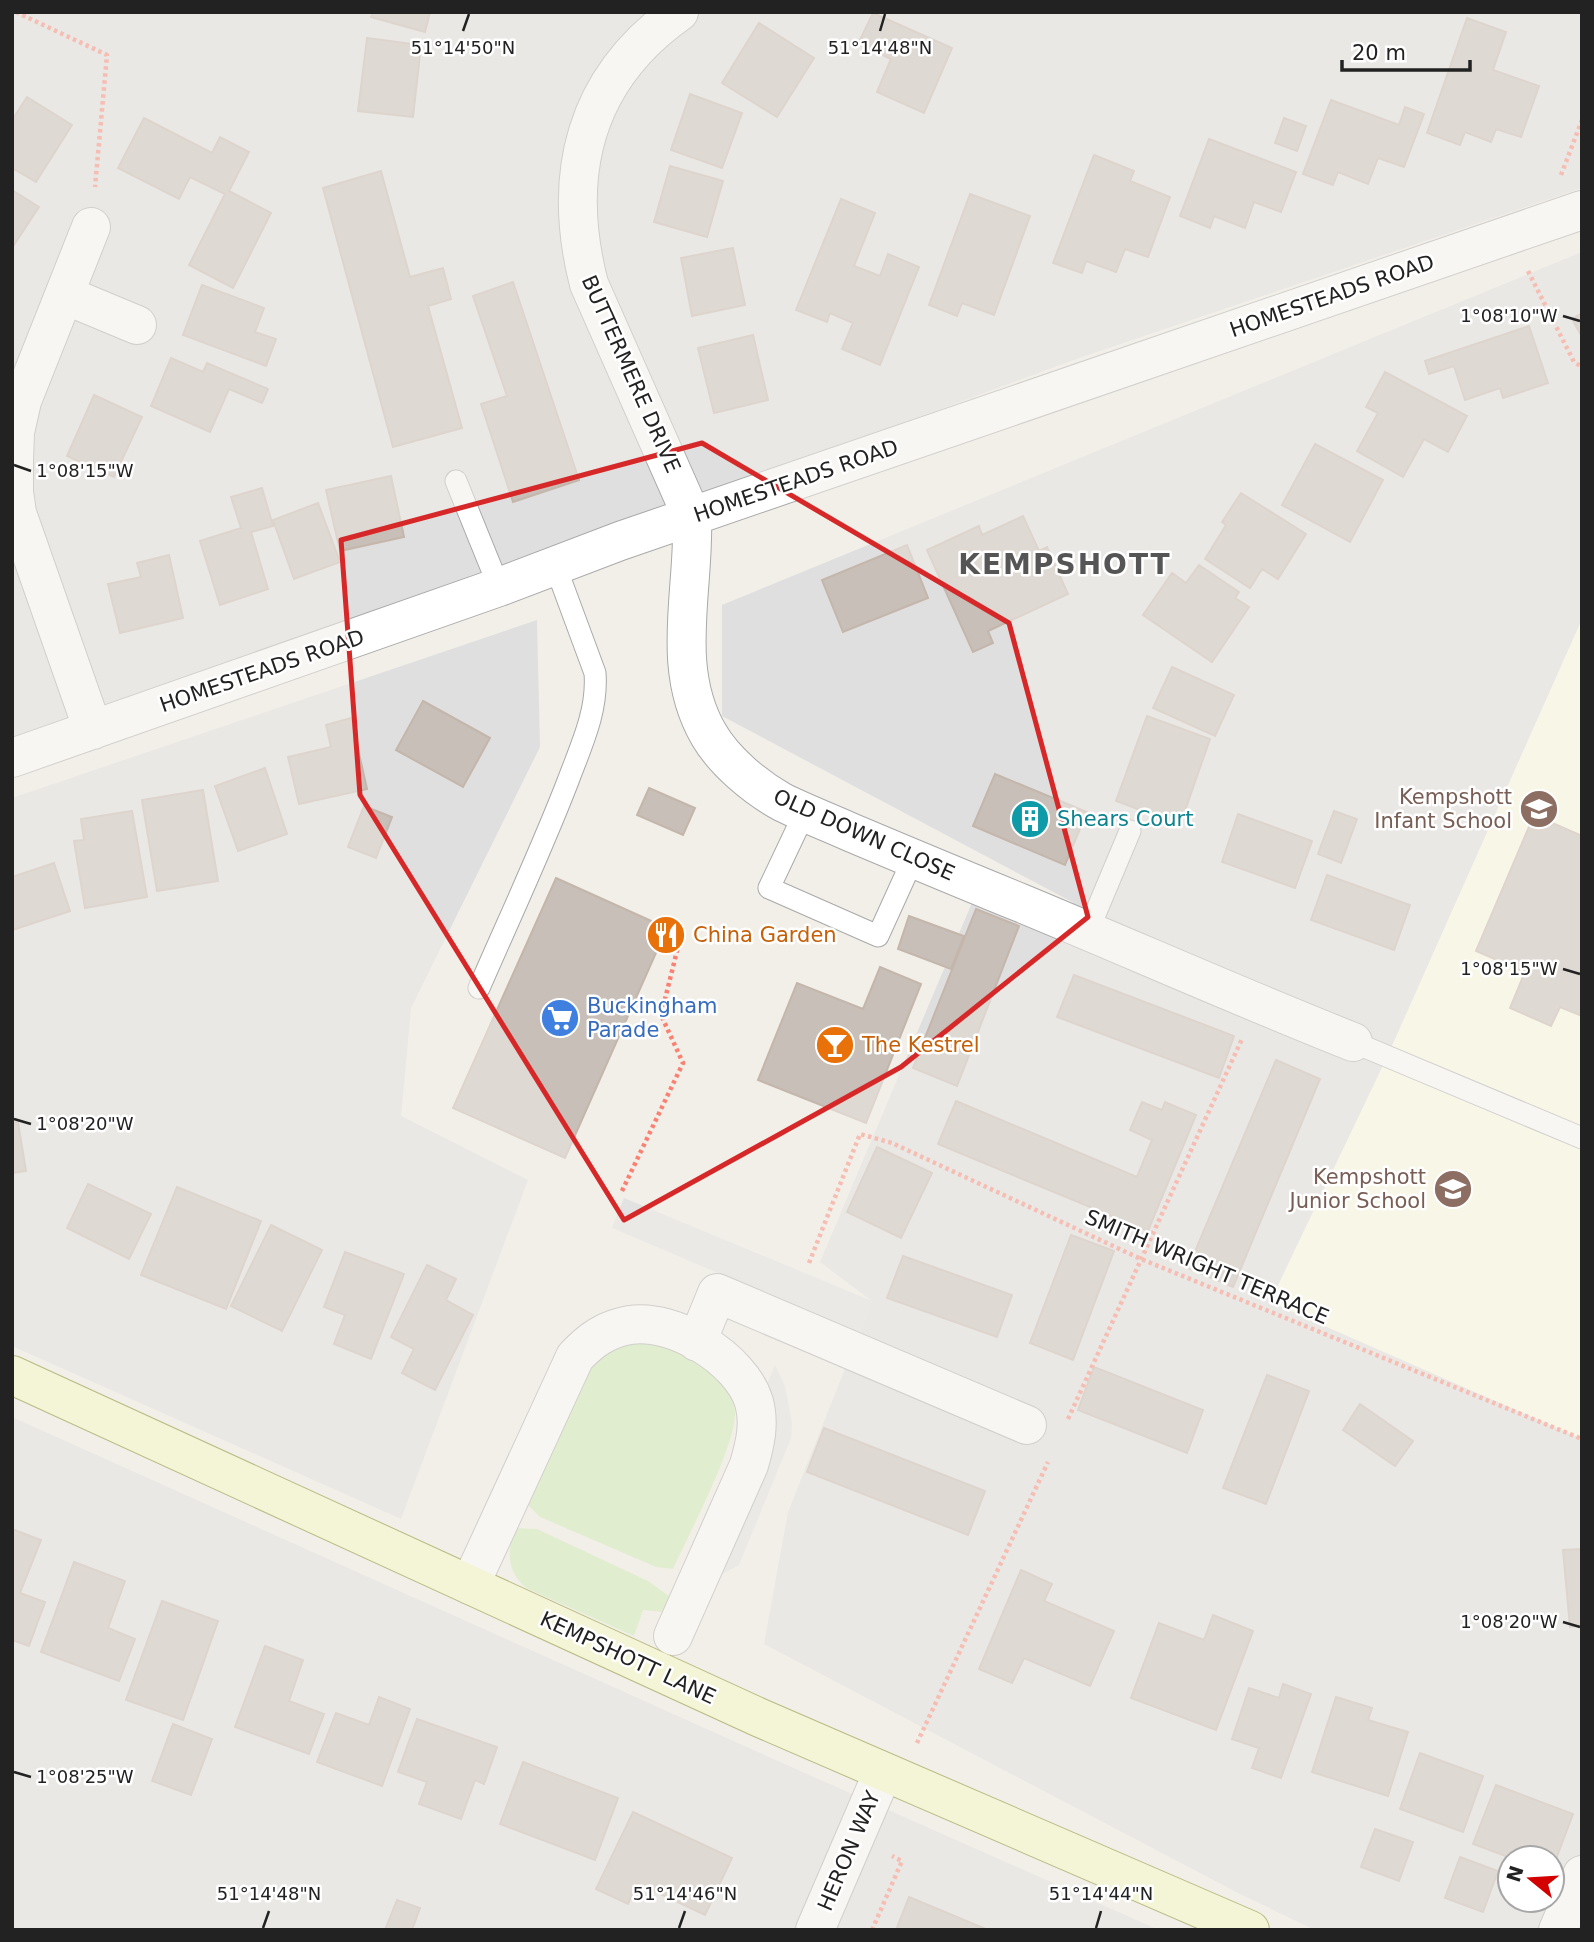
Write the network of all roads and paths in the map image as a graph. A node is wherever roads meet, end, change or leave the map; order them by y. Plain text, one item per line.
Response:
1 (16, 12) edge
2 (679, 12) edge
3 (1582, 120) edge
4 (1569, 197) edge
5 (91, 227) joint
6 (1526, 267) dead end
7 (65, 295) junction
8 (137, 325) dead end
9 (1582, 367) edge
10 (456, 481) dead end
11 (692, 516) junction
12 (555, 565) junction
13 (499, 587) junction
14 (93, 730) junction
15 (12, 758) edge
16 (805, 812) junction
17 (1130, 831) dead end
18 (913, 859) junction
19 (682, 931) dead end
20 (1088, 931) junction
21 (479, 988) dead end
22 (1258, 1004) junction
23 (1353, 1042) joint
24 (1582, 1138) edge
25 (622, 1191) dead end
26 (1141, 1259) junction
27 (810, 1263) dead end
28 (697, 1342) junction
29 (12, 1375) edge
30 (1048, 1434) junction
31 (1582, 1439) edge
32 (470, 1585) junction
33 (675, 1637) dead end
34 (914, 1750) dead end
35 (883, 1772) junction
36 (1582, 1875) edge
37 (815, 1930) edge
38 (1250, 1930) edge
39 (1559, 1930) edge

1 - 5 path
2 - 11 street, BUTTERMERE DRIVE
3 - 4 path
4 - 11 street, HOMESTEADS ROAD
5 - 7 street
6 - 9 path
7 - 8 street
7 - 14 street
10 - 13 lane
11 - 12 street, HOMESTEADS ROAD
11 - 16 street, OLD DOWN CLOSE
12 - 13 street, HOMESTEADS ROAD
12 - 21 lane
13 - 14 street, HOMESTEADS ROAD
14 - 15 street, HOMESTEADS ROAD
16 - 18 street, OLD DOWN CLOSE
16 - 18 lane
17 - 20 lane
18 - 20 street, OLD DOWN CLOSE
19 - 25 path
20 - 22 street
22 - 23 street
22 - 26 path
23 - 24 lane
26 - 27 path, SMITH WRIGHT TERRACE
26 - 30 path
26 - 31 path, SMITH WRIGHT TERRACE
28 - 30 street
28 - 32 street
28 - 33 street
29 - 32 street, KEMPSHOTT LANE
30 - 34 path
32 - 35 street, KEMPSHOTT LANE
35 - 37 street, HERON WAY
35 - 38 street, KEMPSHOTT LANE
36 - 39 street

